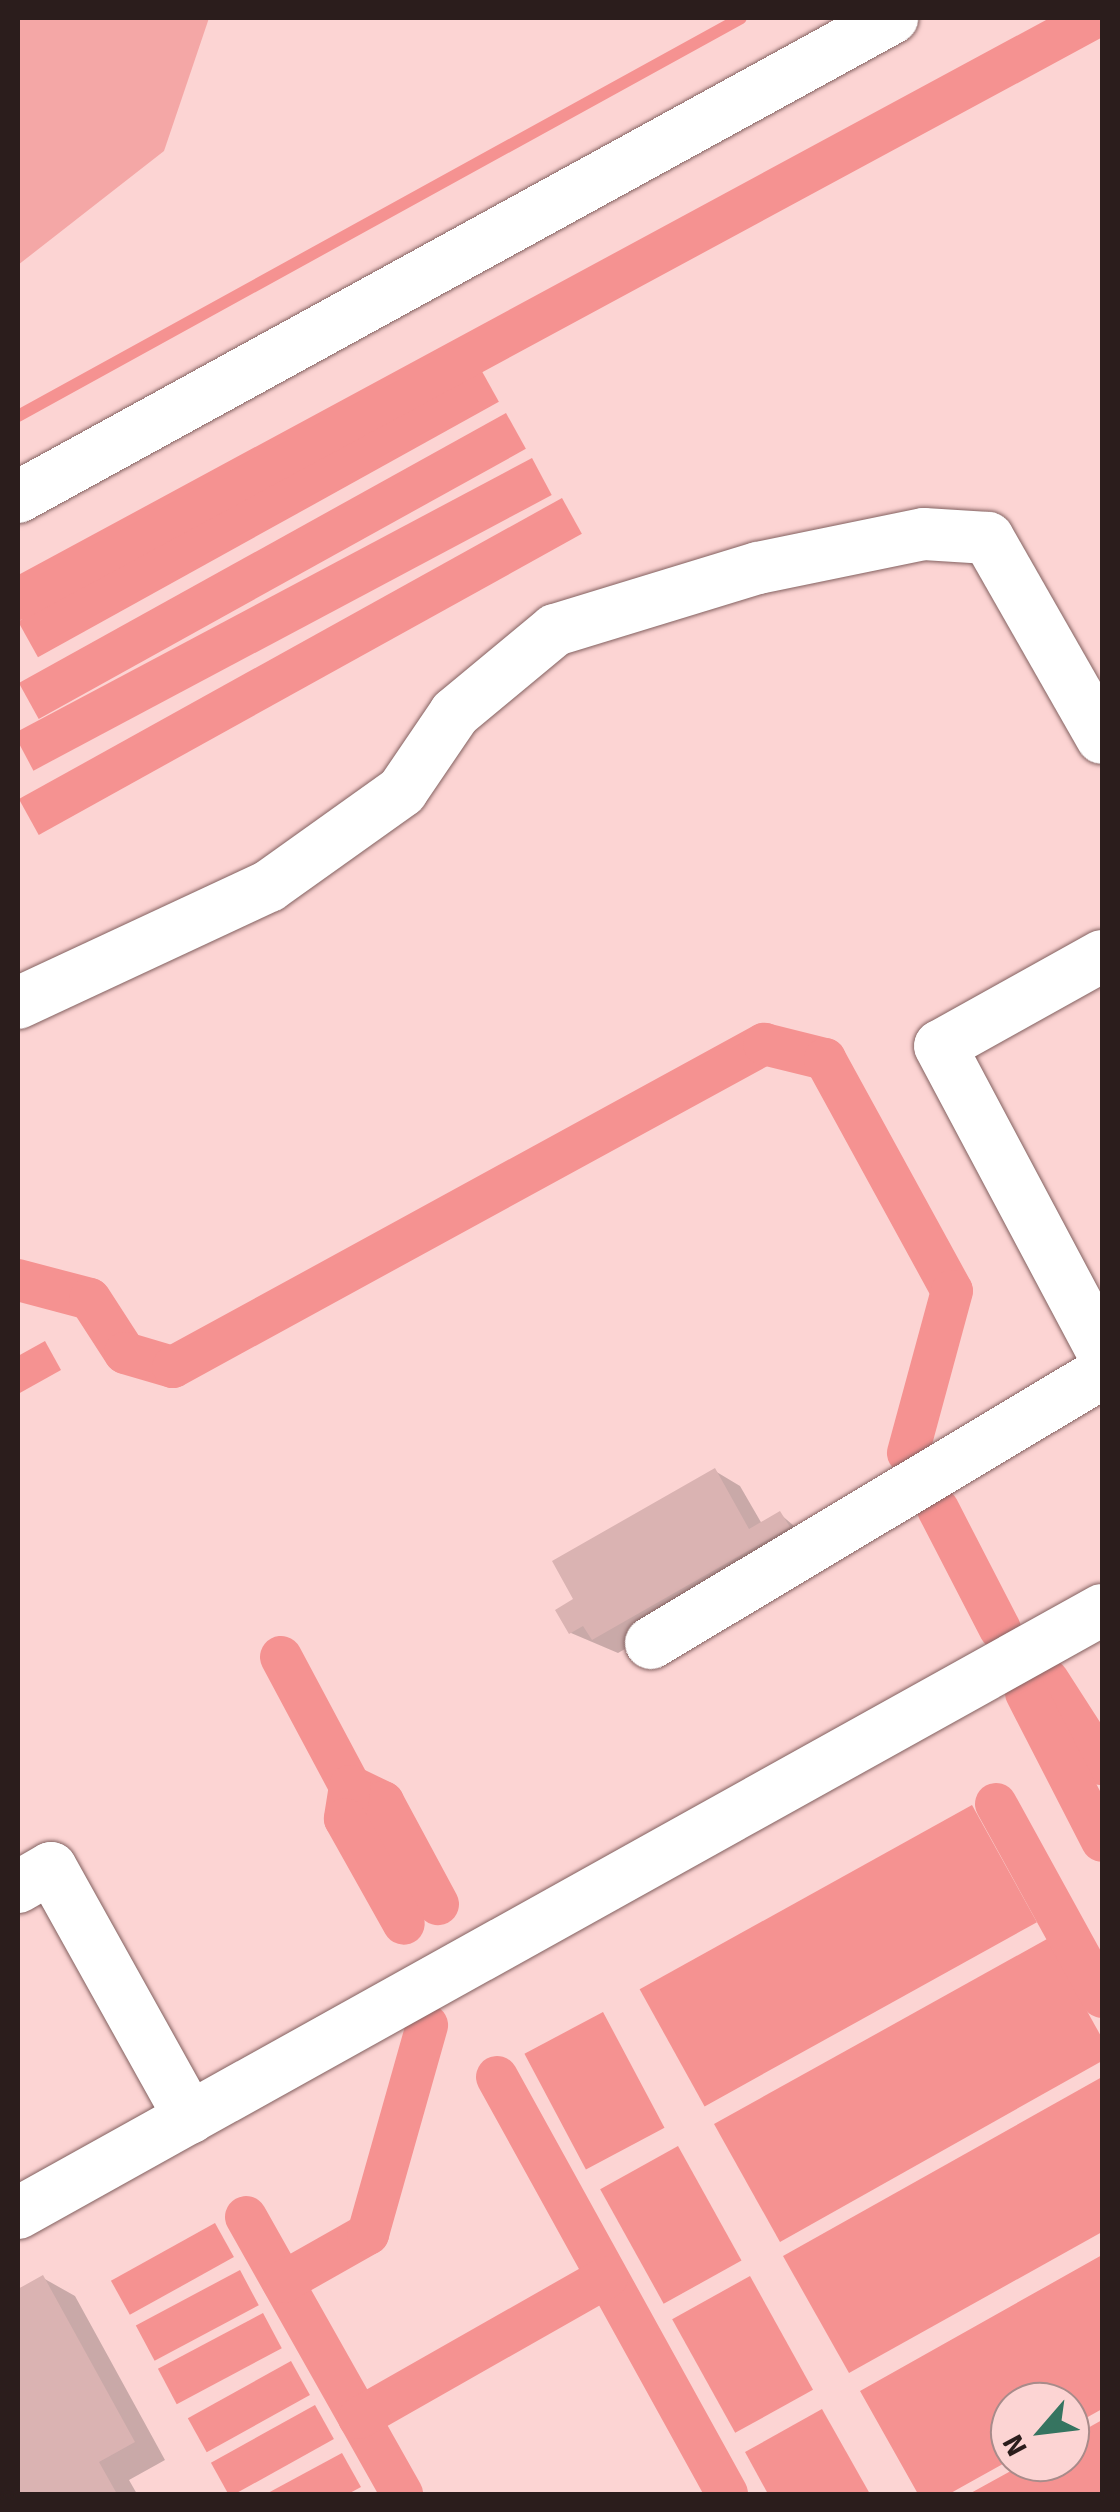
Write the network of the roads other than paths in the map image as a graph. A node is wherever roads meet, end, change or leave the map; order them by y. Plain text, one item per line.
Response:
1 (892, 18) edge
2 (18, 498) edge
3 (1102, 738) edge
4 (1102, 956) edge
5 (18, 1003) edge
6 (1102, 1351) edge
7 (1102, 1374) edge
8 (1102, 1610) edge
9 (651, 1643) dead end
10 (18, 1887) edge
11 (190, 2118) junction
12 (18, 2213) edge

1 - 2 lane
3 - 5 lane
4 - 6 lane
7 - 9 lane
8 - 11 lane
10 - 11 lane
11 - 12 lane

